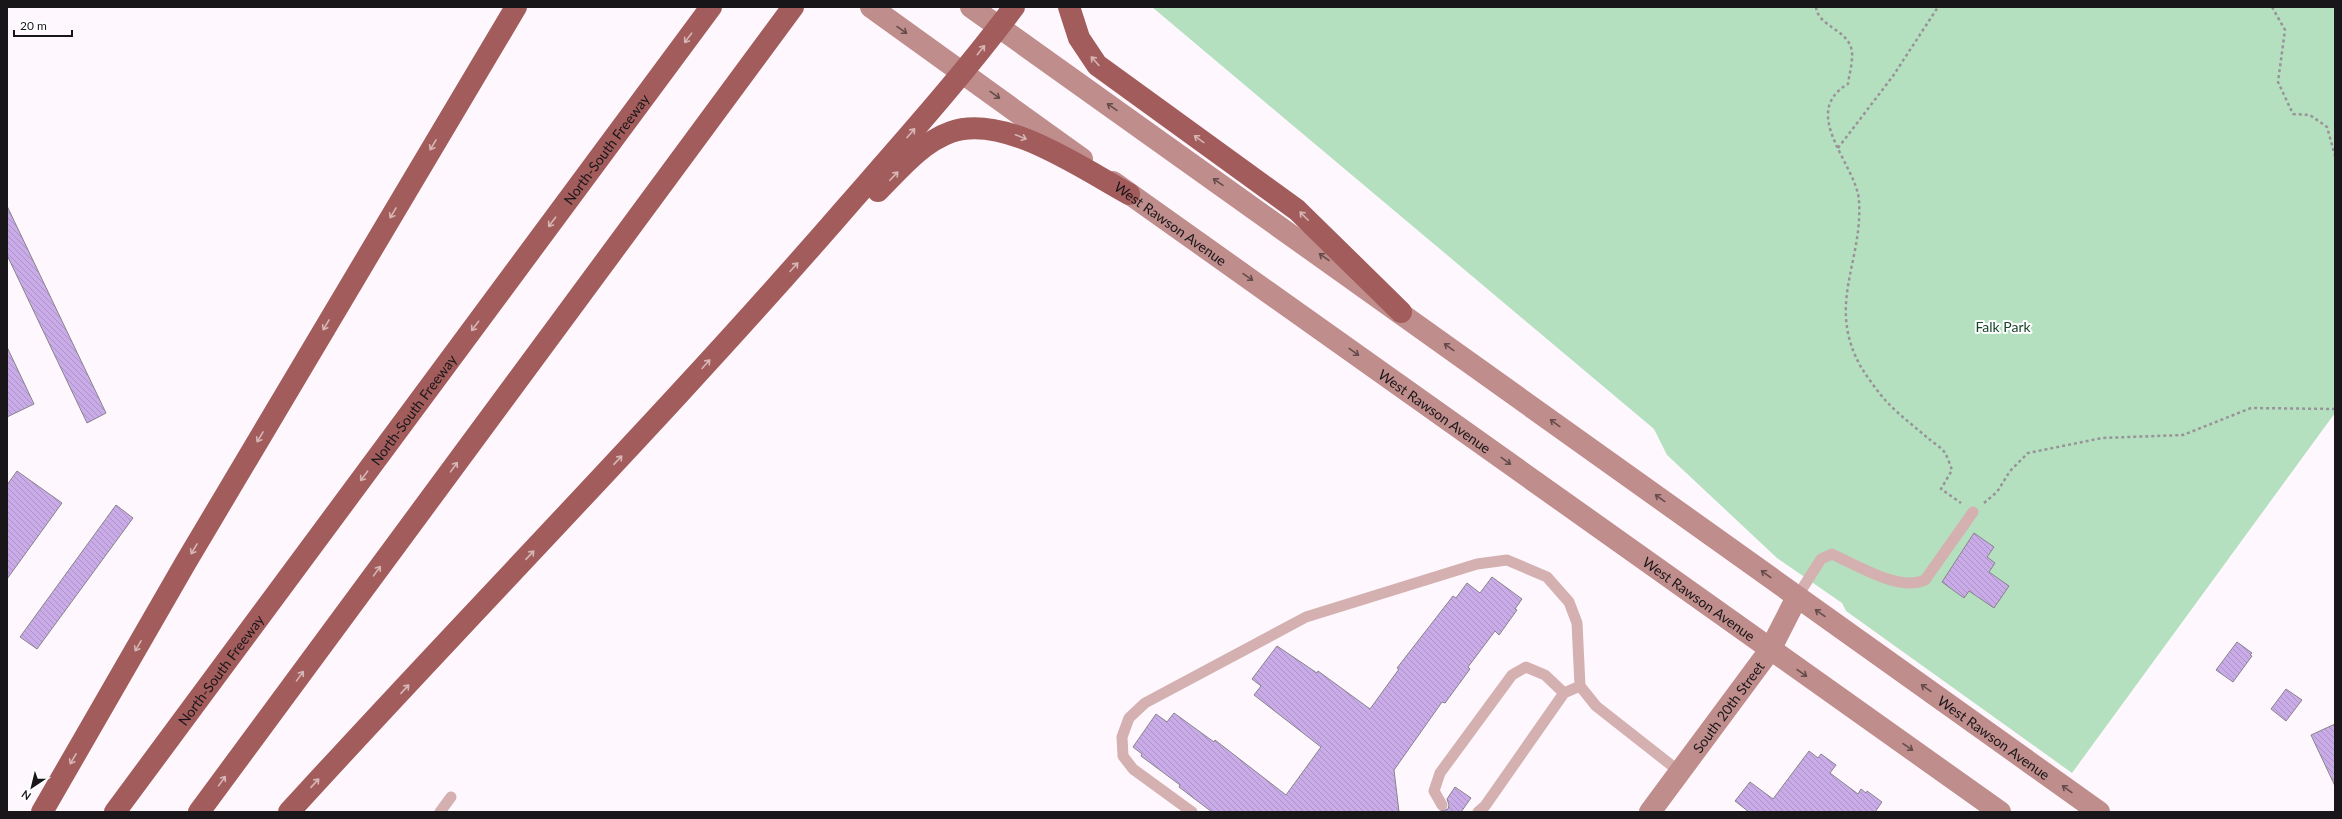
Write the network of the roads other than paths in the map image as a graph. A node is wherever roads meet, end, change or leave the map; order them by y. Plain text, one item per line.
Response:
1 (498, 7) edge
2 (516, 7) edge
3 (711, 7) edge
4 (793, 7) edge
5 (871, 7) edge
6 (971, 7) edge
7 (1014, 7) edge
8 (1069, 7) edge
9 (999, 27) junction
10 (963, 72) junction
11 (453, 112) junction
12 (1129, 194) junction
13 (812, 247) junction
14 (1401, 312) junction
15 (1974, 512) road end
16 (1797, 597) junction
17 (1770, 650) junction
18 (1580, 686) junction
19 (1564, 693) junction
20 (1680, 772) junction
21 (451, 797) dead end
22 (1442, 805) dead end
23 (42, 812) edge
24 (115, 812) edge
25 (199, 812) edge
26 (289, 812) edge
27 (440, 812) edge
28 (1192, 812) edge
29 (1478, 812) edge
30 (1650, 812) edge
31 (2000, 812) edge
32 (2099, 812) edge

1 - 11 highway
2 - 11 highway
3 -> 24 highway, North-South Freeway
25 -> 4 highway
5 -> 10 main road, West Rawson Avenue
6 - 9 main road, West Rawson Avenue
7 - 9 highway
14 -> 8 highway
10 -> 9 highway
14 -> 9 main road, West Rawson Avenue
10 -> 12 main road, West Rawson Avenue
13 -> 10 highway
11 -> 23 highway
13 -> 12 highway
12 -> 17 main road, West Rawson Avenue
26 -> 13 highway
16 -> 14 main road, West Rawson Avenue
15 - 16 lane
16 - 17 main road, South 20th Street
32 -> 16 main road, West Rawson Avenue
17 - 20 main road, South 20th Street
17 -> 31 main road, West Rawson Avenue
18 - 19 lane
18 - 20 lane
18 - 28 lane
19 - 22 lane
19 - 29 lane
20 - 30 main road, South 20th Street
21 - 27 lane

